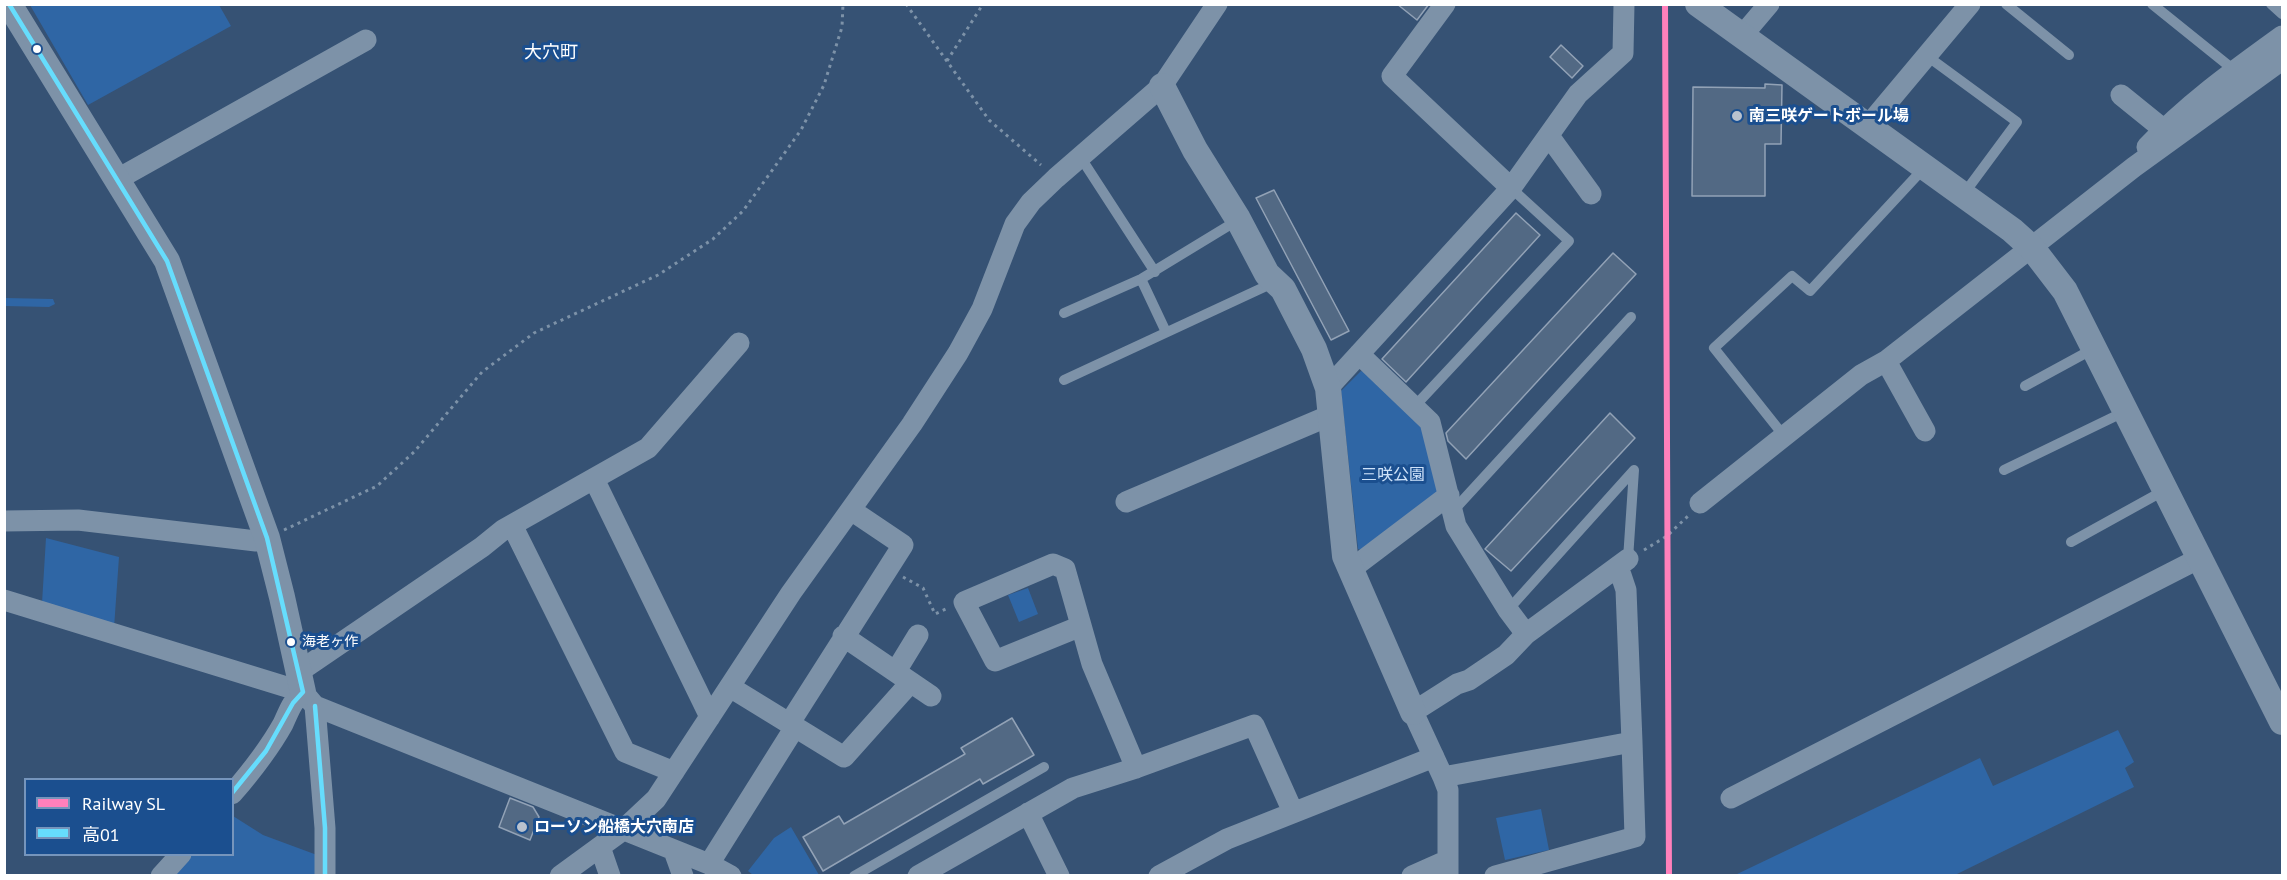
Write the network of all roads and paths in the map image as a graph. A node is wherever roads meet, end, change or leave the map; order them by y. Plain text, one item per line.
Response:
1 (9, 4) edge
2 (843, 4) edge
3 (906, 4) edge
4 (983, 4) edge
5 (1217, 4) edge
6 (1445, 4) edge
7 (1624, 4) edge
8 (1698, 4) edge
9 (1769, 4) edge
10 (1970, 4) edge
11 (2006, 4) edge
12 (2152, 4) edge
13 (2271, 4) edge
14 (2283, 14) edge
15 (2283, 36) edge
16 (1741, 37) junction
17 (366, 40) dead end
18 (2069, 55) dead end
19 (1927, 56) junction
20 (2283, 60) edge
21 (947, 62) junction
22 (2234, 70) junction
23 (1162, 86) junction
24 (2121, 95) dead end
25 (1867, 127) junction
26 (2163, 129) junction
27 (1549, 136) junction
28 (1081, 158) junction
29 (2134, 167) junction
30 (1924, 168) junction
31 (1056, 178) junction
32 (116, 180) junction
33 (1511, 188) junction
34 (1591, 194) dead end
35 (1963, 195) junction
36 (1238, 219) junction
37 (2032, 248) junction
38 (1155, 272) junction
39 (1141, 279) junction
40 (1275, 282) junction
41 (1064, 313) dead end
42 (1631, 317) dead end
43 (1166, 332) junction
44 (739, 343) dead end
45 (2095, 348) junction
46 (1359, 354) junction
47 (1886, 361) junction
48 (1064, 380) dead end
49 (2025, 386) dead end
50 (1328, 388) junction
51 (1414, 407) junction
52 (2127, 411) junction
53 (1331, 415) junction
54 (1925, 431) dead end
55 (1784, 436) junction
56 (2004, 470) dead end
57 (594, 479) junction
58 (2166, 489) junction
59 (1126, 502) dead end
60 (1451, 503) junction
61 (1700, 503) joint
62 (851, 510) junction
63 (4, 521) edge
64 (513, 525) junction
65 (267, 538) junction
66 (2071, 542) dead end
67 (2200, 558) junction
68 (1621, 564) junction
69 (888, 568) junction
70 (1350, 570) junction
71 (4, 600) edge
72 (964, 602) junction
73 (1508, 610) junction
74 (1081, 626) junction
75 (1526, 634) junction
76 (918, 635) dead end
77 (843, 636) junction
78 (904, 676) junction
79 (730, 687) junction
80 (306, 690) junction
81 (931, 696) dead end
82 (1413, 712) junction
83 (710, 717) junction
84 (2283, 722) edge
85 (792, 726) junction
86 (1632, 742) junction
87 (1434, 757) junction
88 (1044, 766) dead end
89 (1136, 768) junction
90 (674, 772) junction
91 (1443, 777) junction
92 (234, 792) edge
93 (1731, 798) dead end
94 (1293, 812) junction
95 (1028, 813) junction
96 (623, 830) junction
97 (600, 846) junction
98 (674, 851) junction
99 (179, 856) edge
100 (709, 864) junction
101 (1448, 868) edge
102 (1188, 869) edge
103 (161, 876) edge
104 (325, 876) edge
105 (560, 876) edge
106 (610, 876) edge
107 (683, 876) edge
108 (731, 876) edge
109 (854, 876) edge
110 (918, 876) edge
111 (1059, 876) edge
112 (1159, 876) edge
113 (1412, 876) edge
114 (1495, 876) edge

1 - 32 street
2 - 65 path
3 - 21 path
4 - 21 path
5 - 23 street
6 - 33 street
7 - 27 street
8 - 16 street
9 - 16 street
10 - 19 street
11 - 18 lane
12 - 22 lane
13 - 14 lane
15 - 22 street
16 - 25 street
17 - 32 street
19 - 25 street
19 - 35 lane
20 - 29 street
21 - 31 path
22 - 26 street
23 - 28 street
23 - 36 street
24 - 26 street
25 - 30 street
26 - 29 street
27 - 33 street
27 - 34 street
28 - 31 street
28 - 38 lane
29 - 37 street
30 - 35 street
30 - 55 lane
31 - 62 street
32 - 65 street
33 - 46 street
33 - 51 lane
35 - 37 street
36 - 38 lane
36 - 40 street
37 - 45 street
37 - 47 street
38 - 39 lane
39 - 41 lane
39 - 43 lane
40 - 43 lane
40 - 50 street
42 - 60 lane
43 - 48 lane
44 - 57 street
45 - 49 lane
45 - 52 street
46 - 50 street
46 - 51 street
47 - 54 street
47 - 55 street
50 - 53 street
51 - 60 street
52 - 56 lane
52 - 58 street
53 - 59 street
53 - 70 street
55 - 61 street
57 - 64 street
57 - 83 street
58 - 66 lane
58 - 67 street
60 - 70 street
60 - 73 street
61 - 68 path
62 - 69 street
62 - 79 street
63 - 65 street
64 - 80 street
64 - 90 street
65 - 80 street
67 - 84 street
67 - 93 street
68 - 73 lane
68 - 75 street
68 - 86 street
69 - 72 path
69 - 77 street
70 - 82 street
71 - 80 street
72 - 74 street
72 - 74 street
73 - 75 street
74 - 89 street
75 - 82 street
76 - 78 street
77 - 78 street
77 - 85 street
78 - 81 street
78 - 85 street
79 - 83 street
79 - 85 street
80 - 92 street
80 - 96 street
80 - 104 street
82 - 87 street
83 - 90 street
85 - 100 street
86 - 91 street
86 - 114 street
87 - 91 street
87 - 94 street
88 - 109 lane
89 - 94 street
89 - 95 street
90 - 96 street
91 - 101 street
94 - 102 street
95 - 110 street
95 - 111 street
96 - 97 street
96 - 98 street
97 - 105 street
97 - 106 street
98 - 100 street
98 - 107 street
99 - 103 street
100 - 108 street
101 - 113 street
102 - 112 street

